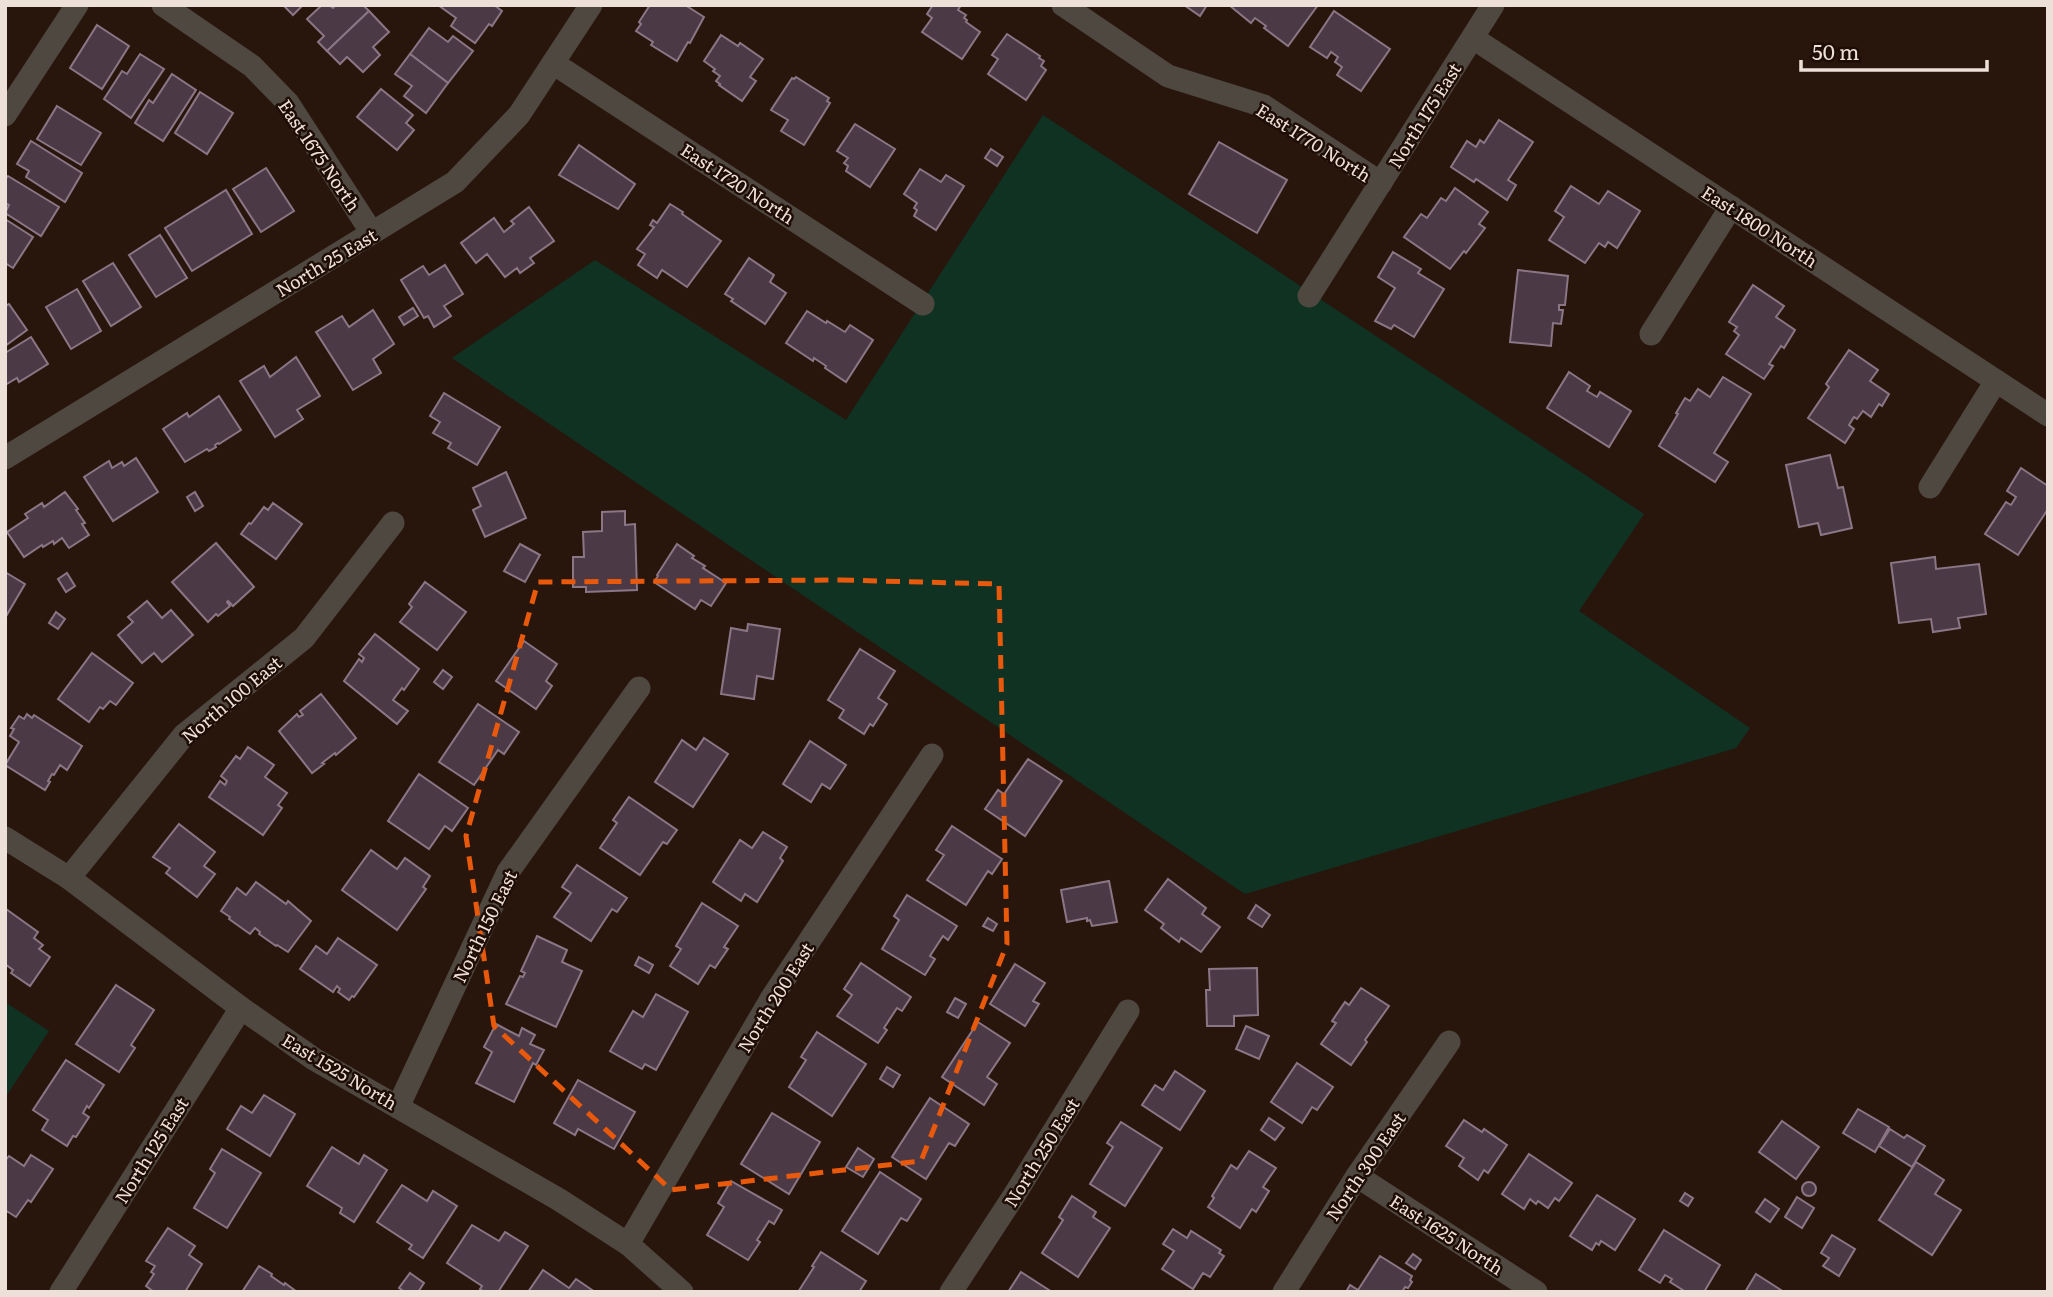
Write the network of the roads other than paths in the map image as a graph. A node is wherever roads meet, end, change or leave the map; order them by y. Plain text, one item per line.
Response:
1 (77, 5) edge
2 (163, 5) edge
3 (591, 5) edge
4 (1063, 5) edge
5 (1493, 5) edge
6 (1473, 38) junction
7 (553, 63) junction
8 (5, 115) edge
9 (1381, 183) junction
10 (1731, 207) junction
11 (372, 233) junction
12 (1309, 296) dead end
13 (923, 304) dead end
14 (1651, 334) dead end
15 (1996, 381) junction
16 (2048, 415) edge
17 (5, 458) edge
18 (1930, 487) dead end
19 (393, 523) dead end
20 (639, 688) dead end
21 (932, 755) dead end
22 (5, 838) edge
23 (69, 878) junction
24 (241, 1008) junction
25 (1128, 1011) dead end
26 (1449, 1042) dead end
27 (398, 1107) junction
28 (1357, 1176) junction
29 (628, 1244) junction
30 (61, 1292) edge
31 (682, 1292) edge
32 (951, 1292) edge
33 (1284, 1292) edge
34 (1536, 1292) edge

1 - 8 street
2 - 11 street, East 1675 North
3 - 7 street, North 25 East
4 - 9 street, East 1770 North
5 - 6 street, North 175 East
6 - 9 street, North 175 East
6 - 10 street, East 1800 North
7 - 11 street, North 25 East
7 - 13 street, East 1720 North
9 - 12 street, North 175 East
10 - 14 street
10 - 15 street, East 1800 North
11 - 17 street, North 25 East
15 - 16 street, East 1800 North
15 - 18 street
19 - 23 street, North 100 East
20 - 27 street, North 150 East
21 - 29 street, North 200 East
22 - 23 street, East 1525 North
23 - 24 street, East 1525 North
24 - 27 street, East 1525 North
24 - 30 street, North 125 East
25 - 32 street, North 250 East
26 - 28 street, North 300 East
27 - 29 street, East 1525 North
28 - 33 street, North 300 East
28 - 34 street, East 1625 North
29 - 31 street, East 1525 North

